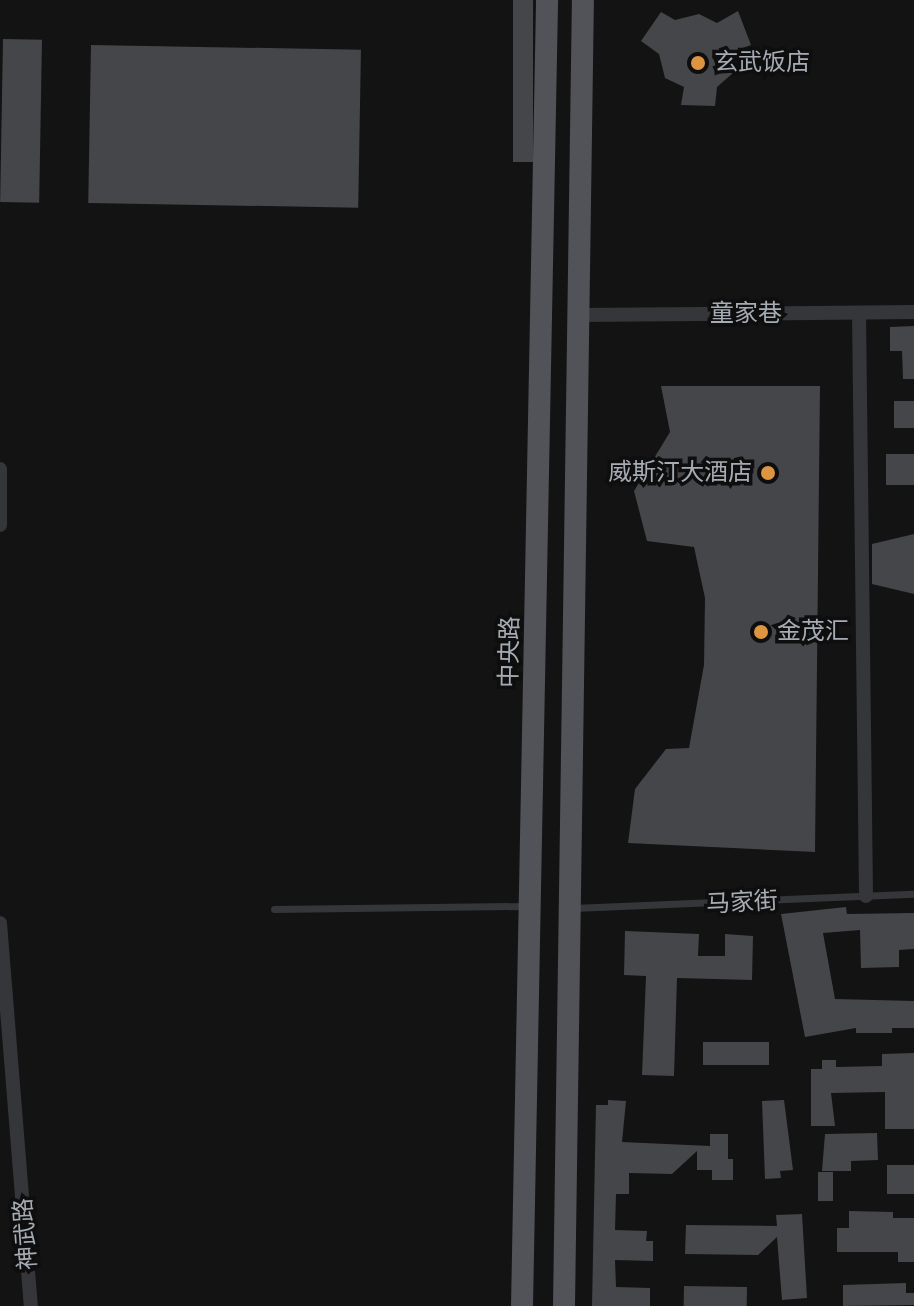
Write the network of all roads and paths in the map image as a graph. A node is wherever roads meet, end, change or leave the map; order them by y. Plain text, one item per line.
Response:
1 (547, 0) edge
2 (583, 0) edge
3 (914, 312) edge
4 (859, 313) junction
5 (579, 315) junction
6 (0, 469) edge
7 (0, 525) edge
8 (914, 894) edge
9 (866, 896) junction
10 (530, 906) junction
11 (570, 908) junction
12 (274, 909) dead end
13 (0, 923) edge
14 (31, 1306) edge
15 (522, 1306) edge
16 (564, 1306) edge

1 - 10 main road, 中央路
2 - 5 main road
3 - 4 street, 童家巷
4 - 5 street, 童家巷
4 - 9 street
5 - 11 main road
6 - 7 street
8 - 9 lane, 马家街
9 - 11 lane, 马家街
10 - 12 lane
10 - 15 main road, 中央路
11 - 16 main road
13 - 14 street, 神武路

